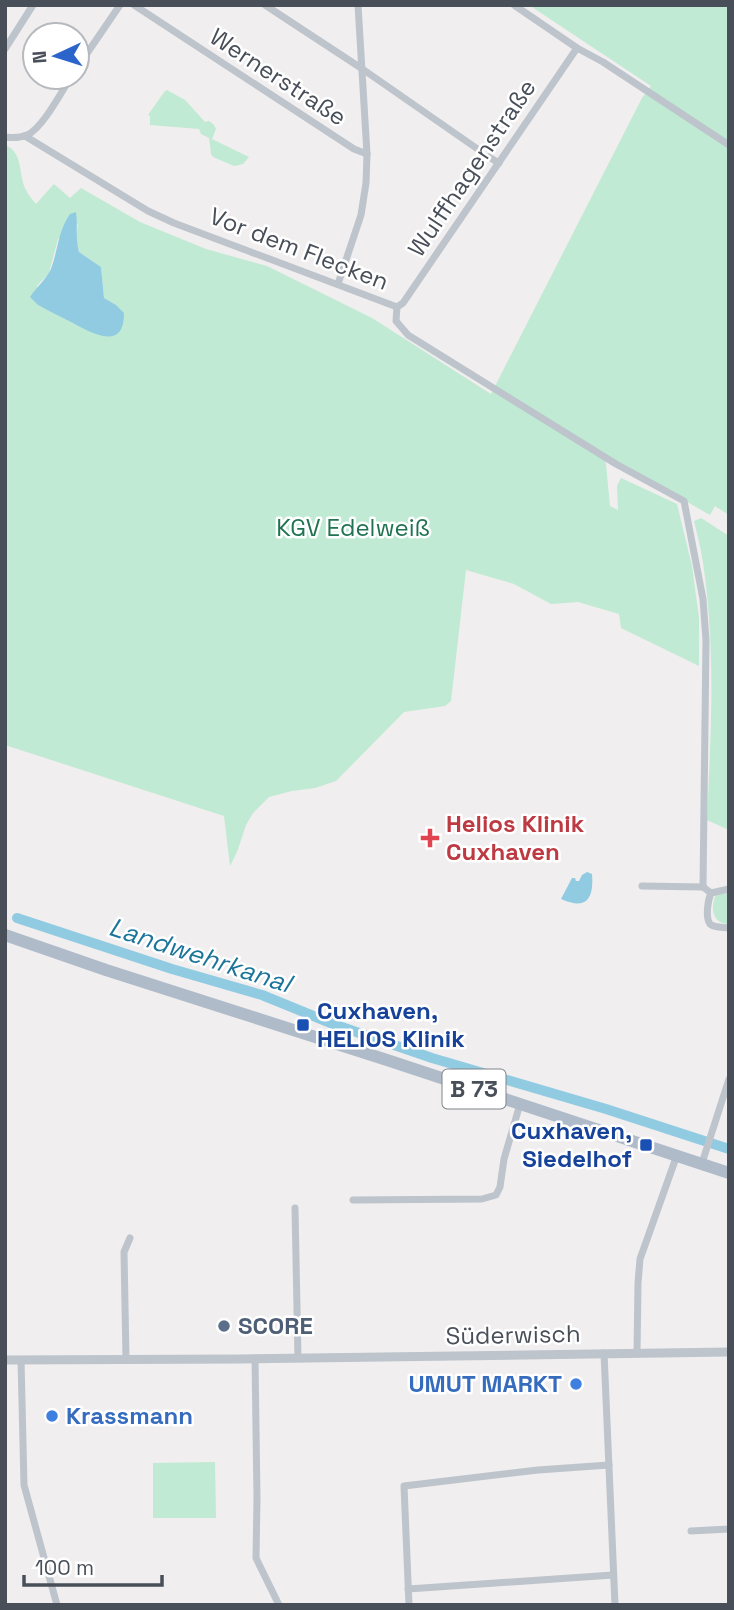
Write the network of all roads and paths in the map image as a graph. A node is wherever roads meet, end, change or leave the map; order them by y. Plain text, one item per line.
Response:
1 (33, 5) edge
2 (120, 5) edge
3 (134, 5) edge
4 (265, 5) edge
5 (358, 5) edge
6 (514, 5) edge
7 (91, 47) edge
8 (577, 48) junction
9 (5, 49) edge
10 (361, 68) junction
11 (62, 91) edge
12 (25, 136) junction
13 (5, 137) edge
14 (729, 145) edge
15 (479, 150) dead end
16 (367, 154) junction
17 (489, 157) dead end
18 (499, 163) junction
19 (338, 284) junction
20 (397, 307) junction
21 (642, 886) dead end
22 (703, 887) junction
23 (729, 889) edge
24 (712, 893) junction
25 (729, 928) edge
26 (5, 935) edge
27 (729, 1079) edge
28 (520, 1104) junction
29 (677, 1155) junction
30 (702, 1163) junction
31 (729, 1173) edge
32 (353, 1200) dead end
33 (295, 1208) dead end
34 (130, 1238) dead end
35 (729, 1352) edge
36 (604, 1353) junction
37 (637, 1353) junction
38 (298, 1358) junction
39 (126, 1359) junction
40 (255, 1359) junction
41 (5, 1360) edge
42 (21, 1360) junction
43 (609, 1465) junction
44 (729, 1529) edge
45 (691, 1531) dead end
46 (613, 1575) junction
47 (408, 1590) junction
48 (57, 1605) edge
49 (279, 1605) edge
50 (409, 1605) edge
51 (615, 1605) edge

1 - 9 street
2 - 7 street
3 - 16 street, Wernerstraße
4 - 10 street
5 - 10 street
6 - 8 street
8 - 14 street
8 - 18 street, Wulffhagenstraße
10 - 15 street
10 - 16 street
11 - 12 street
12 - 13 street
12 - 19 street, Vor dem Flecken
16 - 19 street
17 - 18 street
18 - 20 street, Wulffhagenstraße
19 - 20 street, Vor dem Flecken
20 - 22 street, Vor dem Flecken
21 - 22 street
22 - 24 street
23 - 24 street
24 - 25 street
26 - 28 main road, B 73
27 - 30 street
28 - 29 main road, B 73
28 - 32 street
29 - 30 main road, B 73
29 - 37 street
30 - 31 main road, B 73
33 - 38 street
34 - 39 street
35 - 37 street, Süderwisch
36 - 37 street, Süderwisch
36 - 38 street, Süderwisch
36 - 43 street
38 - 40 street, Süderwisch
39 - 40 street, Süderwisch
39 - 42 street, Süderwisch
40 - 49 street
41 - 42 street, Süderwisch
42 - 48 street
43 - 46 street
43 - 47 street
44 - 45 street
46 - 47 street
46 - 51 street
47 - 50 street

